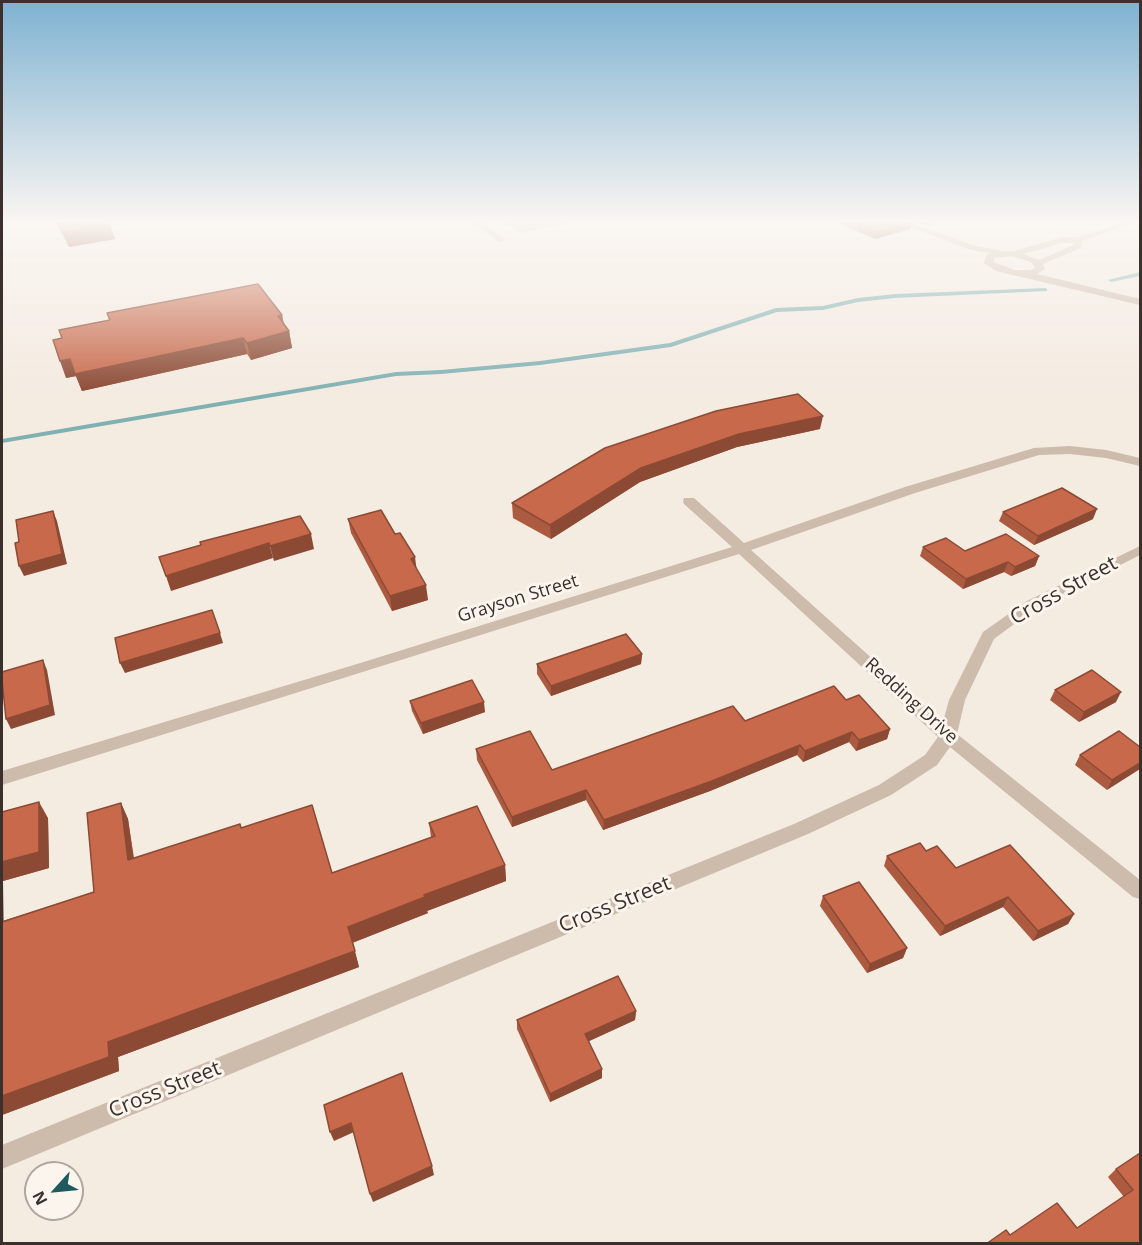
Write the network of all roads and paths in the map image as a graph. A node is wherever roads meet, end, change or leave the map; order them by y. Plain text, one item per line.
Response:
1 (1049, 280) edge
2 (1075, 280) edge
3 (1091, 289) junction
4 (1140, 302) edge
5 (1140, 462) edge
6 (689, 501) dead end
7 (741, 549) junction
8 (1140, 550) edge
9 (948, 736) junction
10 (2, 778) edge
11 (1140, 891) edge
12 (2, 1157) edge

1 - 3 street
2 - 3 street
3 - 4 street
5 - 7 street, Grayson Street
6 - 7 street, Redding Drive
7 - 9 street, Redding Drive
7 - 10 street, Grayson Street
8 - 9 street, Cross Street
9 - 11 street, Redding Drive
9 - 12 street, Cross Street

